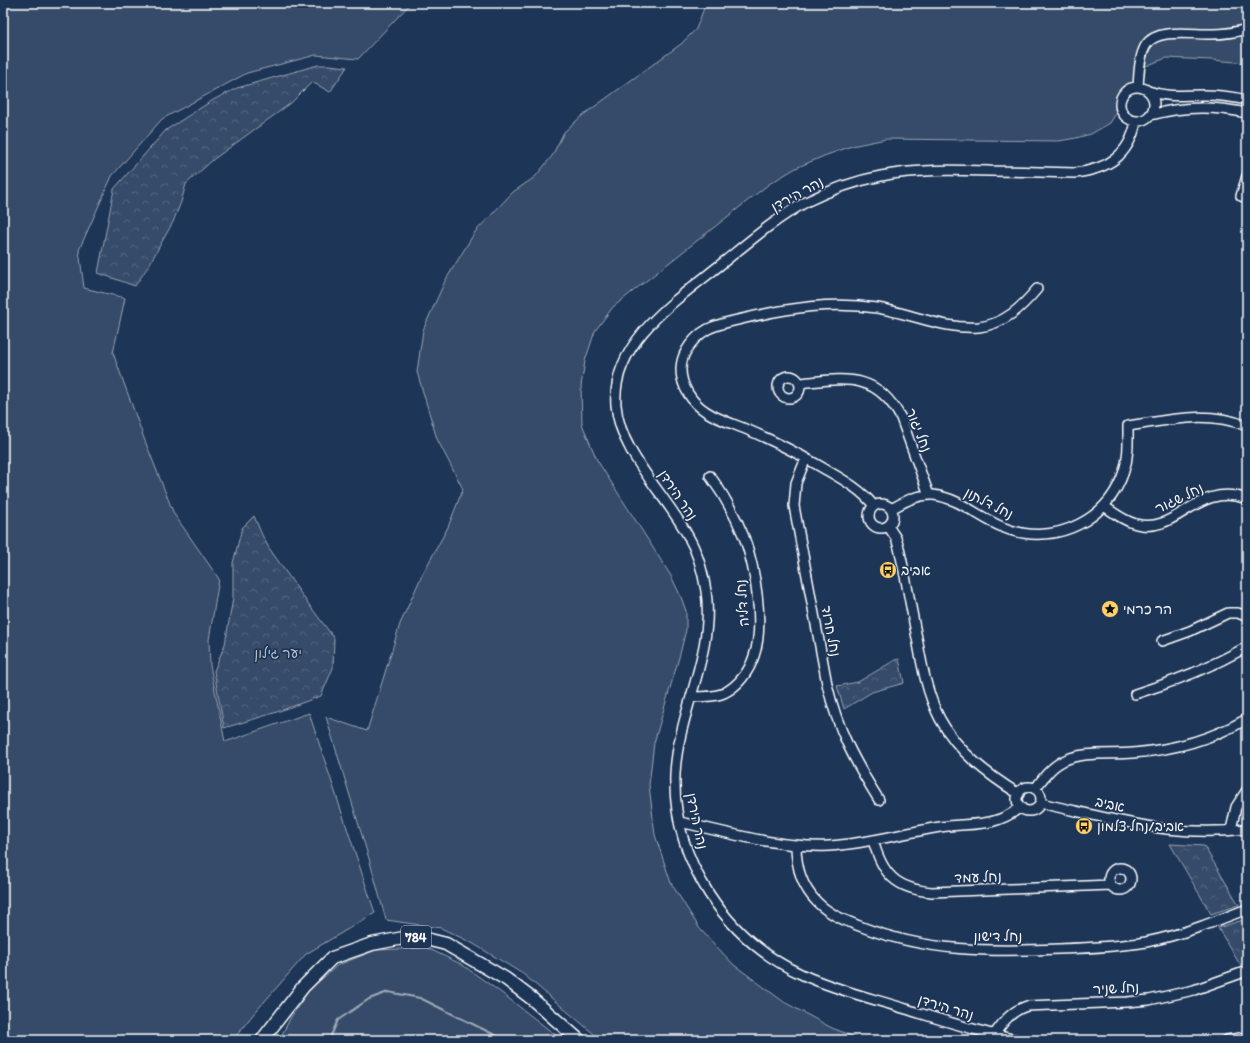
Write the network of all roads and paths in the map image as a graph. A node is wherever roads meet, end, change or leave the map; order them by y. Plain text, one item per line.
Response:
1 (1247, 29) edge
2 (1138, 87) junction
3 (1148, 91) junction
4 (1247, 100) edge
5 (1247, 113) edge
6 (1151, 115) junction
7 (1136, 122) junction
8 (1247, 176) edge
9 (1247, 198) edge
10 (1037, 289) dead end
11 (799, 383) dead end
12 (1247, 426) edge
13 (806, 458) junction
14 (710, 476) dead end
15 (929, 495) junction
16 (1247, 499) edge
17 (874, 506) junction
18 (1104, 506) junction
19 (891, 510) junction
20 (888, 526) junction
21 (1247, 617) edge
22 (1162, 641) dead end
23 (1247, 647) edge
24 (1135, 694) dead end
25 (691, 697) junction
26 (1247, 719) edge
27 (1035, 789) junction
28 (1247, 790) edge
29 (1019, 794) junction
30 (879, 800) dead end
31 (1040, 803) junction
32 (1021, 807) junction
33 (680, 822) junction
34 (1247, 829) edge
35 (1231, 830) junction
36 (873, 840) junction
37 (796, 845) junction
38 (1111, 885) dead end
39 (1247, 910) edge
40 (1247, 971) edge
41 (994, 1035) junction
42 (1247, 1037) edge
43 (262, 1040) edge
44 (579, 1040) edge
45 (1016, 1040) edge
46 (1227, 1040) edge

1 - 2 street
2 - 3 street
2 - 7 street
3 - 4 street
3 - 6 street
5 - 6 street
6 - 7 street
7 - 25 street, נהר הירדן
8 - 9 street
10 - 13 street
11 - 15 street, נחל יגור
12 - 18 street, נחל דלתון
13 - 17 street
13 - 30 street, נחל חרוד
14 - 25 street, נחל דליה
15 - 18 street, נחל דלתון
15 - 19 street, נחל דלתון
16 - 18 street, נחל שגור
17 - 19 street
17 - 20 street
19 - 20 street
20 - 29 street
21 - 22 street
23 - 24 street
25 - 33 street, נהר הירדן
26 - 27 street
27 - 29 street
27 - 31 street
28 - 35 street
29 - 32 street
31 - 32 street
31 - 35 street, אביב
32 - 36 street
33 - 37 street
33 - 41 street, נהר הירדן
34 - 35 street, אביב
36 - 37 street
36 - 38 street, נחל עמד
37 - 39 street, נחל דישון
40 - 41 street, נחל שניר
41 - 45 street, נהר הירדן
42 - 46 street
43 - 44 main road, 784

